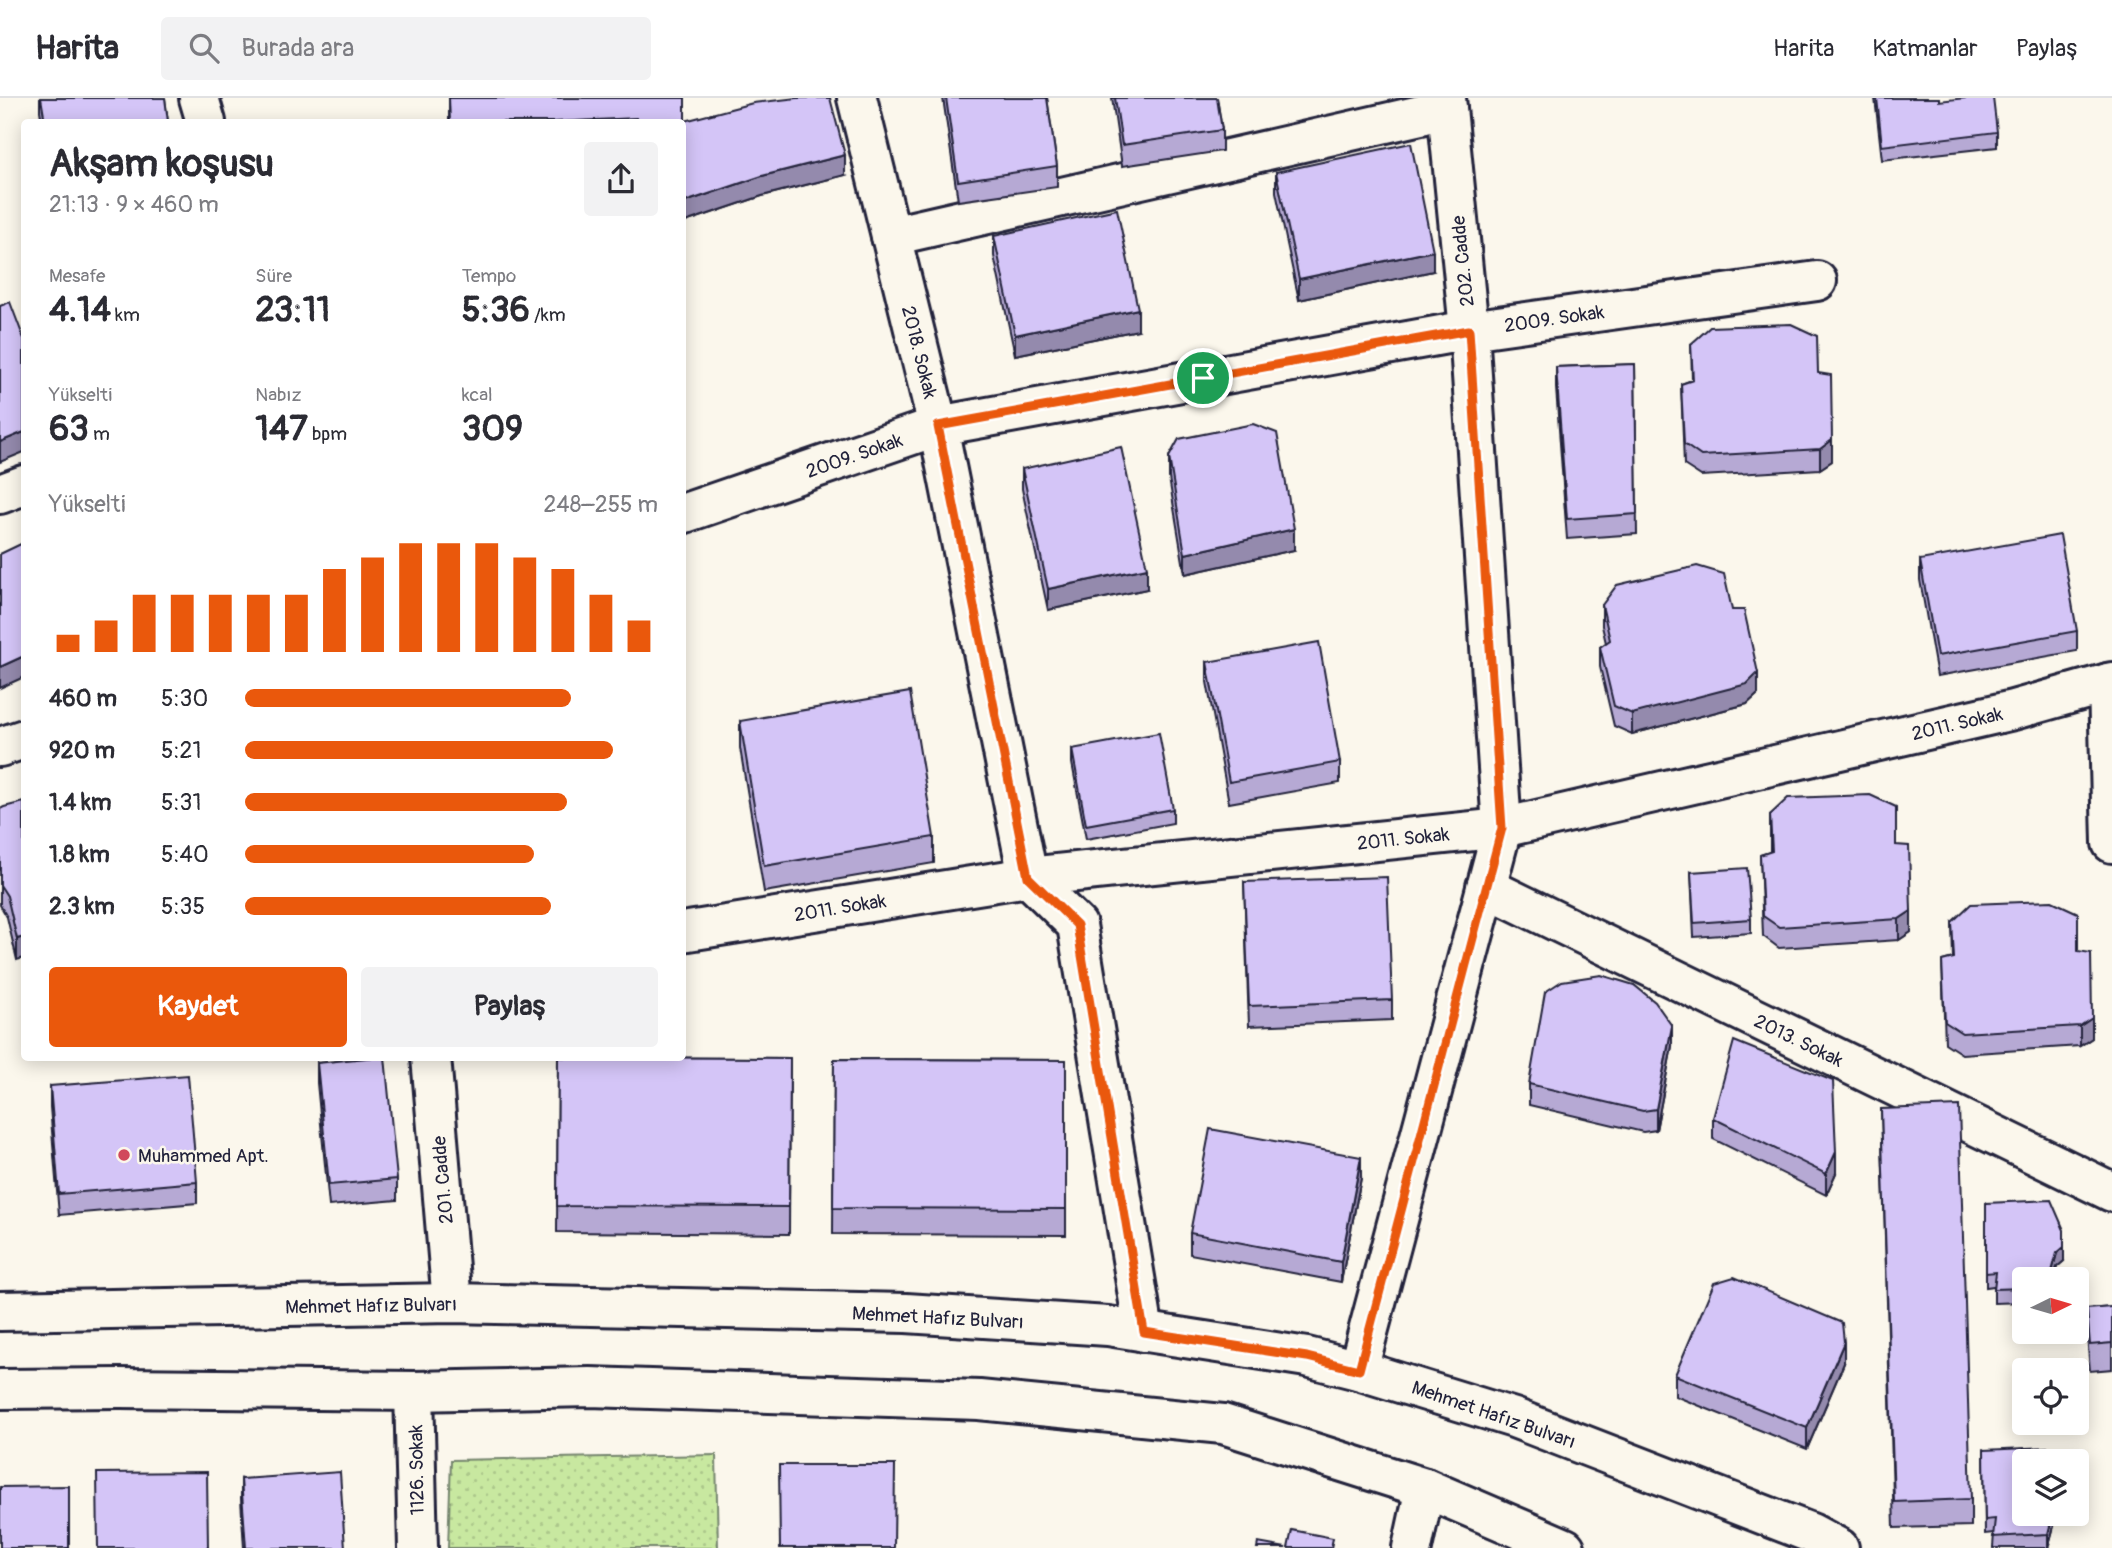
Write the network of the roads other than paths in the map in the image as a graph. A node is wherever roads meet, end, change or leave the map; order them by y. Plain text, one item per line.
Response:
1 (199, 98) edge
2 (857, 98) edge
3 (1446, 103) edge
4 (204, 119) edge
5 (891, 236) junction
6 (1817, 281) dead end
7 (1469, 330) junction
8 (938, 426) junction
9 (21, 486) edge
10 (0, 494) edge
11 (686, 513) edge
12 (2110, 682) edge
13 (21, 740) edge
14 (0, 747) edge
15 (1502, 828) junction
16 (2112, 843) edge
17 (1028, 877) junction
18 (1486, 887) junction
19 (686, 931) edge
20 (431, 1061) edge
21 (2112, 1192) edge
22 (452, 1303) junction
23 (0, 1311) edge
24 (1144, 1332) junction
25 (1359, 1370) junction
26 (0, 1389) edge
27 (414, 1391) junction
28 (1425, 1488) junction
29 (418, 1548) edge
30 (1412, 1548) edge
31 (1565, 1548) edge
32 (1839, 1548) edge

1 - 4 street
2 - 5 street, 2018. Sokak
3 - 5 street
3 - 7 street, 202. Cadde
5 - 8 street, 2018. Sokak
6 - 7 street, 2009. Sokak
7 - 8 street, 2009. Sokak
7 - 15 street, 202. Cadde
8 - 11 street, 2009. Sokak
8 - 17 street, 2018. Sokak
9 - 10 street
12 - 15 street, 2011. Sokak
12 - 16 street
13 - 14 street
15 - 17 street, 2011. Sokak
15 - 18 street, 202. Cadde
17 - 19 street, 2011. Sokak
17 - 24 street
18 - 21 street, 2013. Sokak
18 - 25 street, 202. Cadde
20 - 22 street, 201. Cadde
22 - 23 street, Mehmet Hafız Bulvarı
22 - 24 street, Mehmet Hafız Bulvarı
24 - 25 street, Mehmet Hafız Bulvarı
25 - 32 street, Mehmet Hafız Bulvarı
26 - 27 street
27 - 28 street
27 - 29 street, 1126. Sokak
28 - 30 street
28 - 31 street

